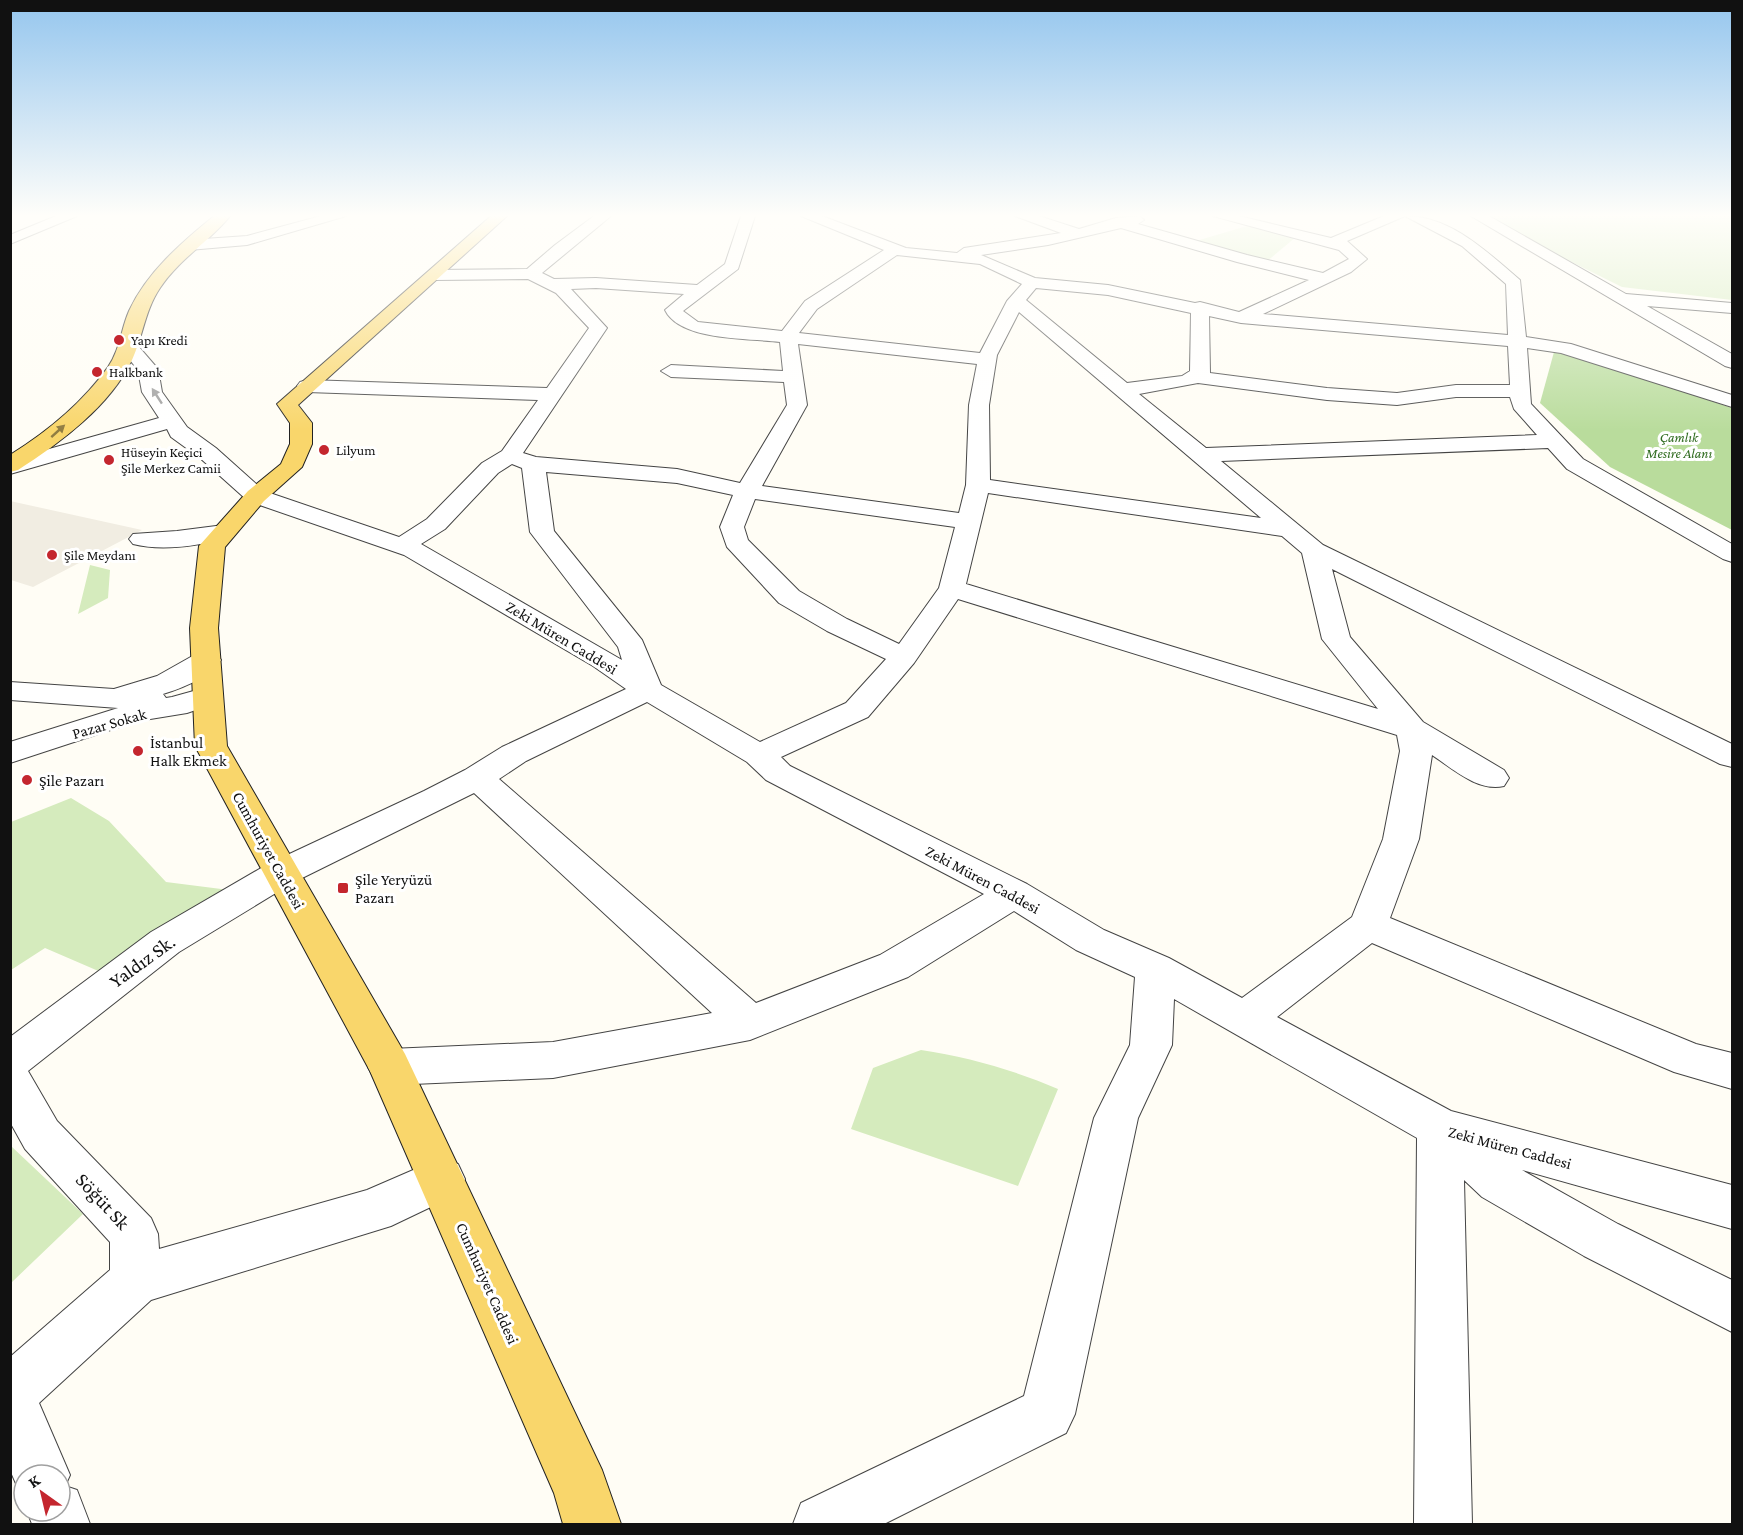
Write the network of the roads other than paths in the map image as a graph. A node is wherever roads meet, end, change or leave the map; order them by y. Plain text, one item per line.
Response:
1 (151, 288) edge
2 (420, 288) edge
3 (558, 288) edge
4 (664, 288) edge
5 (701, 288) edge
6 (836, 288) edge
7 (1018, 288) edge
8 (1303, 288) edge
9 (1514, 288) edge
10 (1599, 288) edge
11 (698, 290) junction
12 (1024, 292) junction
13 (1617, 298) junction
14 (1200, 307) junction
15 (1732, 308) edge
16 (1240, 318) junction
17 (788, 336) junction
18 (1519, 341) junction
19 (126, 344) junction
20 (1732, 345) edge
21 (1706, 347) junction
22 (987, 359) junction
23 (1732, 362) edge
24 (670, 371) dead end
25 (793, 377) junction
26 (1195, 377) junction
27 (307, 386) junction
28 (1121, 390) junction
29 (1521, 391) junction
30 (552, 394) junction
31 (1732, 401) edge
32 (173, 421) junction
33 (1555, 441) junction
34 (1199, 455) junction
35 (521, 460) junction
36 (10, 466) edge
37 (978, 485) junction
38 (747, 491) junction
39 (256, 496) junction
40 (969, 522) junction
41 (224, 532) junction
42 (142, 539) dead end
43 (1303, 540) junction
44 (400, 547) junction
45 (1732, 554) edge
46 (952, 588) junction
47 (904, 657) junction
48 (206, 660) junction
49 (648, 690) junction
50 (10, 691) edge
51 (208, 696) junction
52 (111, 698) junction
53 (1412, 729) junction
54 (10, 753) edge
55 (759, 755) junction
56 (1732, 757) edge
57 (477, 778) junction
58 (1492, 778) dead end
59 (281, 873) junction
60 (1014, 893) junction
61 (1368, 926) junction
62 (1155, 969) junction
63 (1245, 1018) junction
64 (750, 1023) junction
65 (10, 1061) edge
66 (390, 1067) junction
67 (1732, 1071) edge
68 (10, 1080) edge
69 (1440, 1128) junction
70 (441, 1179) junction
71 (1732, 1207) edge
72 (136, 1280) junction
73 (1732, 1307) edge
74 (10, 1393) edge
75 (10, 1399) edge
76 (36, 1463) edge
77 (592, 1524) edge
78 (822, 1524) edge
79 (1443, 1524) edge

1 - 19 main road
2 - 27 main road, Cumhuriyet Caddesi
3 - 30 street
4 - 11 street
5 - 11 street
6 - 17 street
7 - 12 street
8 - 16 street
9 - 18 street
10 - 13 street
11 - 17 street
12 - 14 street
12 - 22 street
12 - 28 street
13 - 15 street
13 - 21 street
14 - 16 street
14 - 26 street
16 - 18 street
17 - 22 street
17 - 25 street
18 - 29 street
18 - 31 street
32 -> 19 street
36 -> 19 main road
20 - 21 street
21 - 23 street
22 - 37 street
24 - 25 street
25 - 38 street
26 - 28 street
26 - 29 street
27 - 30 street
27 - 39 main road, Cumhuriyet Caddesi
28 - 34 street
29 - 33 street
30 - 35 street
32 - 36 street
32 - 39 street
33 - 34 street
33 - 45 street
34 - 43 street
35 - 38 street
35 - 44 street
35 - 49 street
37 - 40 street
37 - 43 street
38 - 40 street
38 - 47 street
39 - 41 main road, Cumhuriyet Caddesi
39 - 44 street, Zeki Müren Caddesi
40 - 46 street
41 - 42 street
41 - 48 main road, Cumhuriyet Caddesi
43 - 53 street
43 - 56 street
44 - 49 street, Zeki Müren Caddesi
46 - 47 street
46 - 53 street
47 - 55 street
48 - 51 main road, Cumhuriyet Caddesi
48 - 52 street
49 - 55 street, Zeki Müren Caddesi
49 - 57 street, Yaldız Sk.
50 - 52 street
51 - 52 street
51 - 54 street, Pazar Sokak
51 - 59 main road, Cumhuriyet Caddesi
53 - 58 street
53 - 61 street
55 - 60 street, Zeki Müren Caddesi
57 - 59 street, Yaldız Sk.
57 - 64 street
59 - 65 street, Yaldız Sk.
59 - 66 main road, Cumhuriyet Caddesi
60 - 62 street, Zeki Müren Caddesi
60 - 64 street
61 - 63 street
61 - 67 street
62 - 63 street, Zeki Müren Caddesi
62 - 78 street
63 - 69 street, Zeki Müren Caddesi
64 - 66 street
66 - 70 main road, Cumhuriyet Caddesi
68 - 72 street, Söğüt Sk
69 - 71 street, Zeki Müren Caddesi
69 - 73 street
69 - 79 street
70 - 72 street
70 - 77 main road, Cumhuriyet Caddesi
72 - 74 street
75 - 76 street

